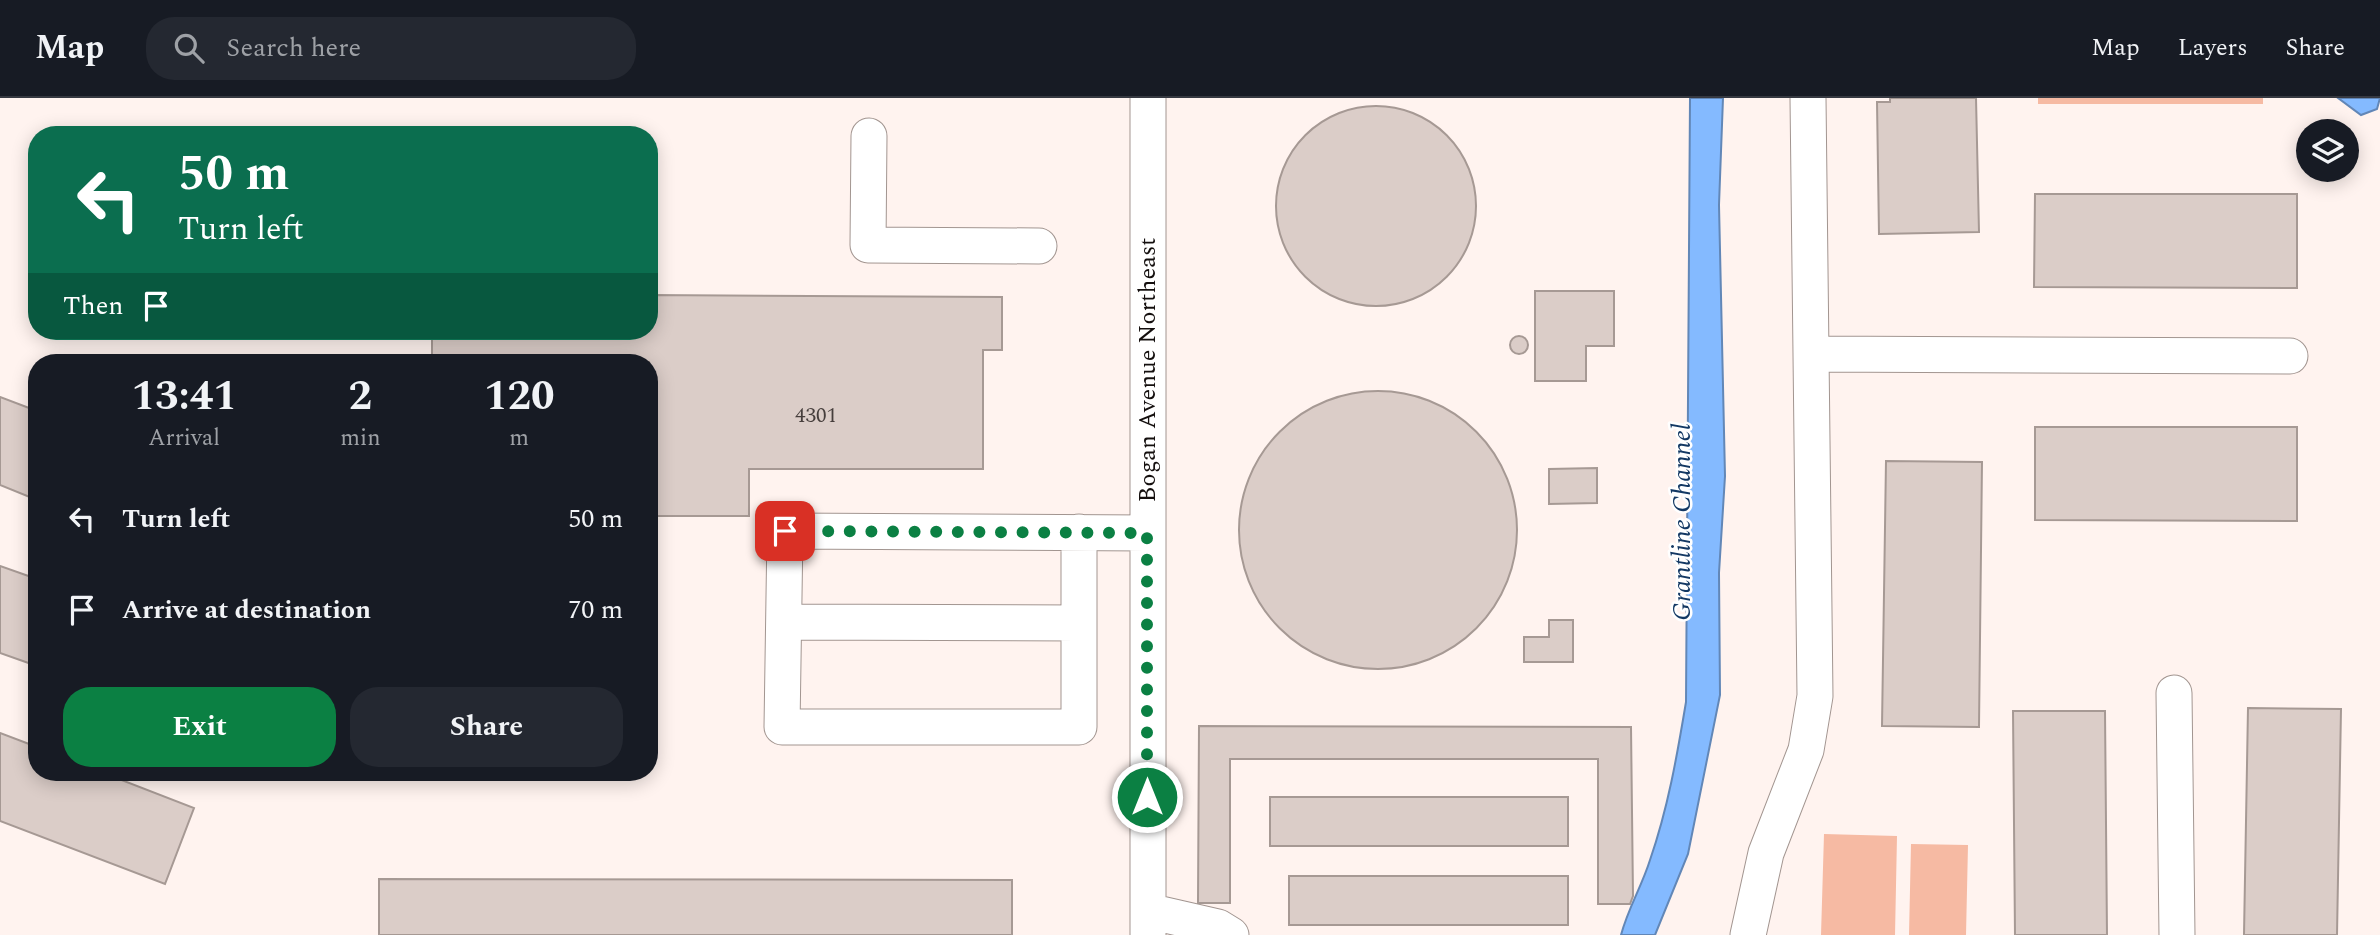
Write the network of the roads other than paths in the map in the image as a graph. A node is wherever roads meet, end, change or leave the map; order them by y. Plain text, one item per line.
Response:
1 (1148, 98) edge
2 (1808, 98) edge
3 (869, 136) dead end
4 (1039, 246) dead end
5 (1811, 355) junction
6 (2290, 356) dead end
7 (1079, 532) junction
8 (1147, 533) junction
9 (784, 622) junction
10 (1079, 623) junction
11 (2174, 693) dead end
12 (1148, 923) edge
13 (1231, 935) edge
14 (1748, 935) edge
15 (2177, 935) edge

1 - 8 street, Bogan Avenue Northeast
2 - 5 street
3 - 4 street
5 - 6 street
5 - 14 street
7 - 8 street
7 - 9 street
7 - 10 street
8 - 12 street, Bogan Avenue Northeast
9 - 10 street
9 - 10 street
11 - 15 street
12 - 13 street

